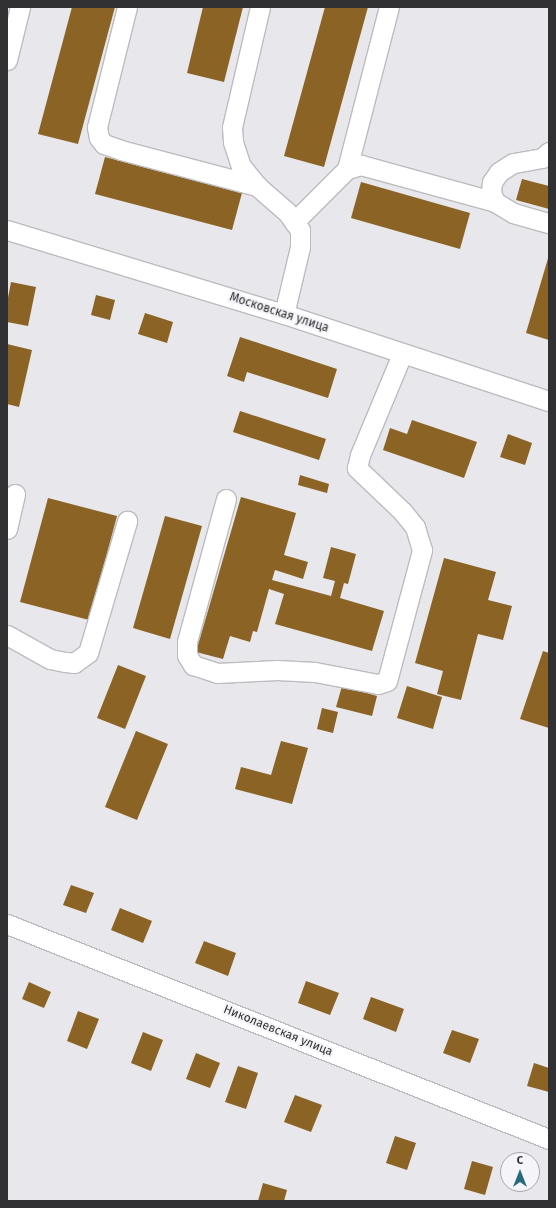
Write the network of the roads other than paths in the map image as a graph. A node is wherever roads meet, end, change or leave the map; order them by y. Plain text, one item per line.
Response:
1 (20, 7) edge
2 (127, 7) edge
3 (260, 7) edge
4 (389, 7) edge
5 (7, 60) edge
6 (549, 152) edge
7 (347, 168) junction
8 (257, 186) junction
9 (495, 202) junction
10 (294, 222) junction
11 (549, 224) edge
12 (7, 230) edge
13 (284, 314) junction
14 (402, 354) junction
15 (549, 401) edge
16 (15, 494) dead end
17 (226, 499) dead end
18 (127, 521) dead end
19 (7, 529) edge
20 (7, 635) edge
21 (7, 924) edge
22 (549, 1138) edge

1 - 5 street
2 - 8 street
3 - 8 street
4 - 7 street
6 - 9 street
7 - 9 street
7 - 10 street
8 - 10 street
9 - 11 street
10 - 13 street
12 - 13 street, Московская улица
13 - 14 street, Московская улица
14 - 15 street, Московская улица
14 - 17 street
16 - 19 street
18 - 20 street
21 - 22 street, Николаевская улица

